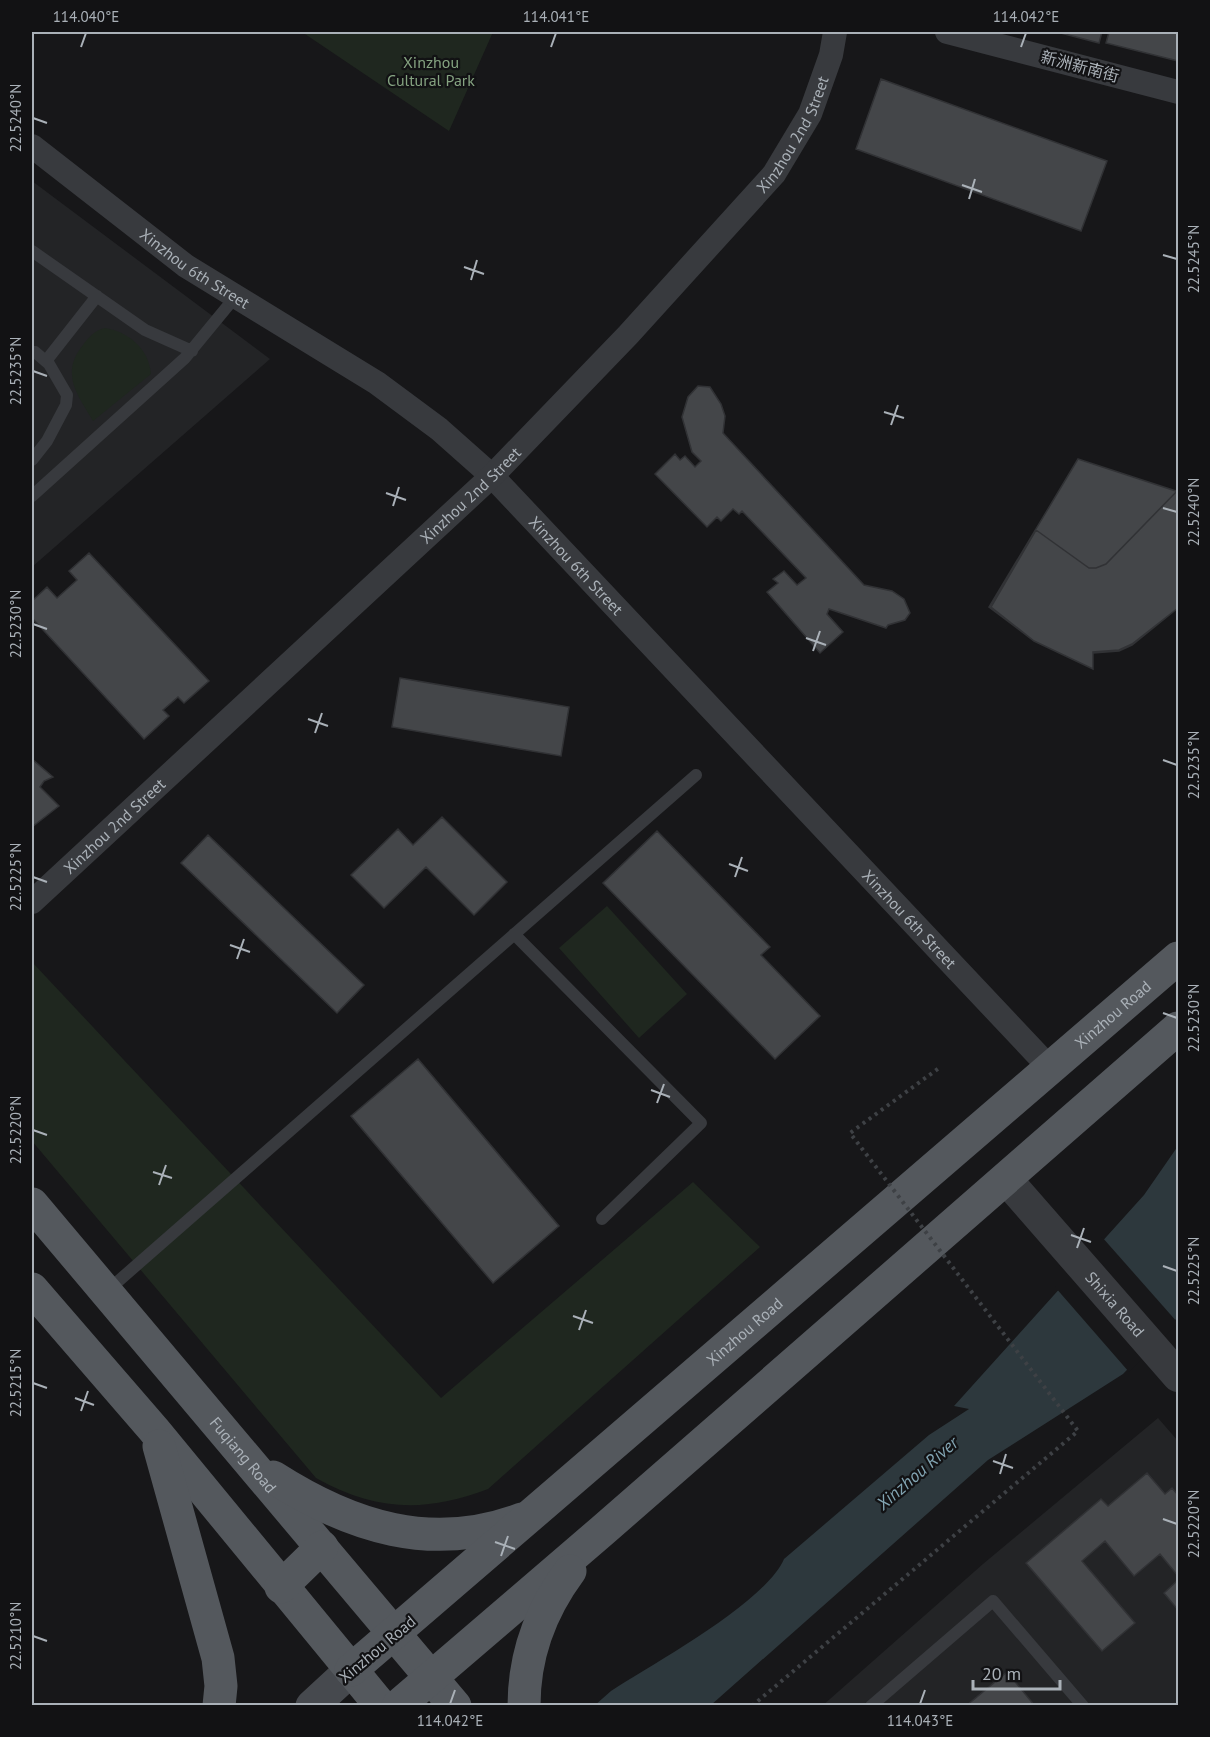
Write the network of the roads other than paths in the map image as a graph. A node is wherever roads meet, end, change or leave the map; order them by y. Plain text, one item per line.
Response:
1 (835, 32) edge
2 (947, 32) edge
3 (1179, 92) edge
4 (32, 146) edge
5 (32, 250) edge
6 (236, 296) junction
7 (97, 297) junction
8 (192, 351) junction
9 (35, 352) dead end
10 (46, 361) junction
11 (32, 460) edge
12 (492, 477) junction
13 (32, 496) edge
14 (696, 775) dead end
15 (32, 902) edge
16 (514, 934) junction
17 (1179, 958) edge
18 (1179, 1028) edge
19 (1050, 1068) junction
20 (1006, 1179) junction
21 (32, 1204) edge
22 (602, 1219) dead end
23 (32, 1289) edge
24 (106, 1292) junction
25 (1172, 1369) edge
26 (154, 1430) junction
27 (250, 1462) junction
28 (535, 1514) junction
29 (602, 1531) junction
30 (322, 1547) junction
31 (281, 1587) junction
32 (395, 1635) junction
33 (351, 1670) junction
34 (430, 1677) junction
35 (219, 1706) edge
36 (312, 1706) edge
37 (381, 1706) edge
38 (398, 1706) edge
39 (455, 1706) edge
40 (524, 1706) edge
41 (871, 1706) edge
42 (1083, 1706) edge

1 - 12 street, Xinzhou 2nd Street
2 - 3 street, 新洲新南街
4 - 6 street, Xinzhou 6th Street
5 - 7 lane
6 - 8 lane
6 - 12 street, Xinzhou 6th Street
7 - 8 lane
7 - 10 lane
8 - 13 lane
9 - 10 lane
10 - 11 lane
12 - 15 street, Xinzhou 2nd Street
12 - 19 street, Xinzhou 6th Street
14 - 16 lane
16 - 22 lane
16 - 24 lane
17 - 19 main road, Xinzhou Road
18 - 20 main road
19 - 28 main road, Xinzhou Road
20 - 25 street, Shixia Road
20 - 29 main road
21 - 24 main road, Fuqiang Road
23 - 26 main road
24 - 27 main road, Fuqiang Road
26 - 31 main road
26 - 35 main road
27 - 28 main road
27 - 30 main road, Fuqiang Road
28 - 32 main road, Xinzhou Road
29 - 34 main road
29 - 40 main road
30 - 31 main road
30 - 32 main road, Fuqiang Road
31 - 33 main road
32 - 33 main road, Xinzhou Road
32 - 34 main road, Fuqiang Road
33 - 36 main road, Xinzhou Road
33 - 37 main road
34 - 38 main road
34 - 39 main road, Fuqiang Road
41 - 42 lane

